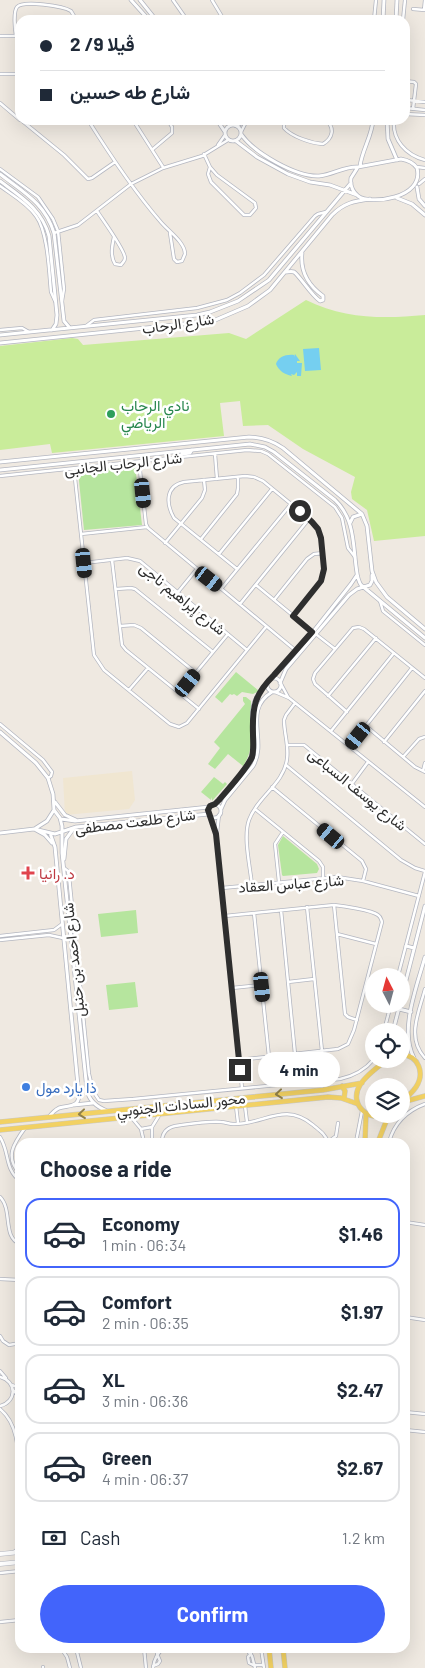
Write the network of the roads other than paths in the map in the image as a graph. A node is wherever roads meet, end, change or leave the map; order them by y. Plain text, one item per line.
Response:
1 (131, 0) edge
2 (140, 0) edge
3 (173, 0) edge
4 (212, 0) edge
5 (376, 0) edge
6 (384, 0) edge
7 (397, 0) edge
8 (405, 0) edge
9 (420, 0) edge
10 (425, 0) edge
11 (412, 9) dead end
12 (424, 10) edge
13 (15, 15) edge
14 (74, 15) edge
15 (144, 15) edge
16 (152, 15) edge
17 (184, 15) edge
18 (221, 15) edge
19 (374, 15) edge
20 (382, 15) edge
21 (396, 15) edge
22 (404, 15) edge
23 (0, 36) edge
24 (15, 36) edge
25 (0, 74) edge
26 (15, 74) edge
27 (410, 82) edge
28 (410, 100) edge
29 (414, 101) junction
30 (425, 102) edge
31 (0, 103) edge
32 (410, 109) edge
33 (413, 109) junction
34 (425, 110) edge
35 (410, 114) edge
36 (425, 115) edge
37 (15, 116) edge
38 (26, 125) edge
39 (91, 125) edge
40 (137, 125) edge
41 (171, 125) edge
42 (220, 125) edge
43 (244, 125) edge
44 (284, 125) edge
45 (330, 125) edge
46 (372, 125) edge
47 (387, 125) edge
48 (394, 125) edge
49 (230, 126) joint
50 (236, 126) joint
51 (225, 133) junction
52 (241, 133) junction
53 (228, 140) junction
54 (236, 141) junction
55 (218, 145) junction
56 (153, 149) junction
57 (204, 154) junction
58 (397, 160) junction
59 (425, 160) edge
60 (115, 162) junction
61 (359, 166) junction
62 (210, 167) junction
63 (416, 167) junction
64 (164, 168) junction
65 (425, 168) edge
66 (0, 169) edge
67 (0, 174) edge
68 (217, 174) junction
69 (425, 179) edge
70 (0, 181) edge
71 (211, 182) junction
72 (351, 183) junction
73 (131, 184) junction
74 (418, 185) junction
75 (0, 186) edge
76 (344, 191) junction
77 (357, 195) junction
78 (394, 197) junction
79 (370, 199) junction
80 (425, 206) edge
81 (97, 211) junction
82 (326, 212) junction
83 (425, 216) edge
84 (322, 217) junction
85 (327, 222) junction
86 (56, 232) junction
87 (170, 233) junction
88 (114, 237) junction
89 (302, 253) junction
90 (285, 272) junction
91 (56, 302) junction
92 (61, 302) junction
93 (210, 312) junction
94 (140, 315) junction
95 (141, 320) junction
96 (213, 321) junction
97 (86, 326) junction
98 (70, 328) junction
99 (0, 330) edge
100 (52, 330) junction
101 (29, 332) junction
102 (0, 335) edge
103 (0, 343) edge
104 (249, 438) junction
105 (250, 444) junction
106 (192, 450) junction
107 (215, 454) junction
108 (179, 458) junction
109 (0, 462) edge
110 (139, 462) junction
111 (74, 469) junction
112 (0, 470) edge
113 (0, 476) edge
114 (238, 477) junction
115 (217, 479) junction
116 (204, 480) junction
117 (272, 488) junction
118 (291, 504) junction
119 (362, 514) junction
120 (309, 518) junction
121 (350, 523) junction
122 (182, 524) junction
123 (147, 527) junction
124 (80, 534) junction
125 (201, 539) junction
126 (165, 543) junction
127 (323, 553) junction
128 (219, 554) junction
129 (355, 557) junction
130 (112, 560) junction
131 (84, 563) junction
132 (237, 569) junction
133 (196, 570) junction
134 (372, 571) junction
135 (357, 574) junction
136 (256, 585) junction
137 (363, 588) junction
138 (116, 589) junction
139 (221, 589) junction
140 (178, 592) junction
141 (274, 600) junction
142 (380, 600) junction
143 (240, 604) junction
144 (293, 616) junction
145 (120, 626) junction
146 (266, 626) junction
147 (425, 629) edge
148 (312, 632) junction
149 (228, 634) junction
150 (316, 635) junction
151 (376, 638) junction
152 (425, 638) edge
153 (425, 645) edge
154 (335, 649) junction
155 (247, 650) junction
156 (295, 650) junction
157 (213, 652) junction
158 (394, 653) junction
159 (148, 668) junction
160 (412, 668) junction
161 (196, 673) junction
162 (272, 678) junction
163 (425, 678) edge
164 (280, 683) junction
165 (266, 684) junction
166 (129, 690) junction
167 (425, 691) edge
168 (274, 692) junction
169 (179, 693) junction
170 (328, 696) junction
171 (289, 698) junction
172 (295, 703) junction
173 (199, 709) junction
174 (347, 712) junction
175 (0, 724) edge
176 (366, 726) junction
177 (331, 731) junction
178 (0, 732) edge
179 (425, 737) edge
180 (384, 742) junction
181 (287, 745) junction
182 (349, 747) junction
183 (403, 757) junction
184 (368, 762) junction
185 (425, 763) edge
186 (286, 765) junction
187 (424, 772) edge
188 (48, 778) junction
189 (351, 784) junction
190 (272, 787) junction
191 (53, 799) junction
192 (215, 804) junction
193 (209, 808) junction
194 (221, 808) junction
195 (255, 808) junction
196 (425, 808) edge
197 (54, 810) junction
198 (209, 815) junction
199 (219, 815) junction
200 (60, 818) junction
201 (79, 821) junction
202 (76, 827) junction
203 (34, 829) junction
204 (62, 831) junction
205 (283, 832) junction
206 (0, 833) edge
207 (50, 833) junction
208 (216, 834) junction
209 (425, 844) edge
210 (55, 847) junction
211 (62, 853) junction
212 (55, 854) junction
213 (63, 866) junction
214 (425, 871) edge
215 (324, 877) junction
216 (363, 881) junction
217 (279, 882) junction
218 (252, 885) junction
219 (222, 888) junction
220 (419, 896) junction
221 (334, 905) junction
222 (425, 906) edge
223 (308, 907) junction
224 (281, 910) junction
225 (254, 913) junction
226 (225, 916) junction
227 (62, 924) junction
228 (337, 934) junction
229 (0, 936) edge
230 (63, 938) junction
231 (0, 940) edge
232 (376, 944) junction
233 (406, 946) junction
234 (414, 948) junction
235 (425, 957) edge
236 (73, 961) junction
237 (66, 962) junction
238 (400, 968) edge
239 (409, 968) edge
240 (74, 970) junction
241 (67, 971) junction
242 (314, 979) junction
243 (288, 982) junction
244 (262, 985) junction
245 (232, 988) junction
246 (425, 989) edge
247 (411, 1012) joint
248 (356, 1020) junction
249 (322, 1051) junction
250 (295, 1054) junction
251 (269, 1057) junction
252 (410, 1057) edge
253 (414, 1058) junction
254 (424, 1058) edge
255 (239, 1060) junction
256 (86, 1065) junction
257 (365, 1068) edge
258 (378, 1068) edge
259 (421, 1072) junction
260 (425, 1077) edge
261 (86, 1083) junction
262 (362, 1083) junction
263 (78, 1084) junction
264 (342, 1086) junction
265 (242, 1088) junction
266 (410, 1094) edge
267 (88, 1095) junction
268 (79, 1096) junction
269 (425, 1096) edge
270 (344, 1099) junction
271 (410, 1100) edge
272 (94, 1103) junction
273 (358, 1104) junction
274 (425, 1104) edge
275 (74, 1105) junction
276 (236, 1106) junction
277 (245, 1106) junction
278 (107, 1111) junction
279 (364, 1112) junction
280 (160, 1114) junction
281 (49, 1117) junction
282 (132, 1117) junction
283 (0, 1122) edge
284 (247, 1122) junction
285 (238, 1123) junction
286 (338, 1123) dead end
287 (385, 1123) edge
288 (152, 1127) junction
289 (25, 1128) junction
290 (141, 1129) junction
291 (0, 1130) edge
292 (359, 1132) junction
293 (366, 1134) junction
294 (0, 1138) edge
295 (18, 1138) edge
296 (143, 1138) edge
297 (152, 1138) edge
298 (163, 1138) edge
299 (326, 1138) edge
300 (333, 1138) edge
301 (357, 1138) edge
302 (366, 1138) edge
303 (379, 1138) edge
304 (390, 1138) edge
305 (15, 1143) edge
306 (6, 1150) junction
307 (12, 1150) junction
308 (12, 1158) junction
309 (7, 1159) junction
310 (15, 1168) edge
311 (15, 1175) edge
312 (0, 1197) edge
313 (410, 1222) edge
314 (425, 1223) edge
315 (15, 1241) edge
316 (0, 1280) edge
317 (15, 1280) edge
318 (410, 1319) edge
319 (425, 1320) edge
320 (0, 1336) edge
321 (15, 1344) edge
322 (0, 1371) edge
323 (0, 1377) edge
324 (10, 1382) junction
325 (15, 1385) edge
326 (13, 1390) joint
327 (0, 1407) edge
328 (410, 1412) edge
329 (425, 1414) edge
330 (15, 1430) edge
331 (410, 1430) edge
332 (425, 1432) edge
333 (14, 1552) edge
334 (0, 1554) edge
335 (15, 1562) edge
336 (0, 1564) edge
337 (15, 1572) edge
338 (0, 1573) edge
339 (15, 1620) edge
340 (0, 1622) edge
341 (64, 1653) edge
342 (77, 1653) edge
343 (144, 1653) edge
344 (158, 1653) edge
345 (250, 1653) edge
346 (262, 1653) edge
347 (270, 1653) edge
348 (284, 1653) edge
349 (255, 1666) edge
350 (264, 1666) edge
351 (153, 1667) edge
352 (70, 1668) edge
353 (81, 1668) edge
354 (142, 1668) edge
355 (146, 1668) edge
356 (272, 1668) edge
357 (285, 1668) edge

1 - 15 street
2 - 16 street
3 - 17 street
4 - 18 street
5 - 19 street
6 - 20 street
7 - 21 street
8 - 22 street
9 - 10 street
10 - 12 street
11 - 12 street
13 - 14 street
23 - 24 street
25 - 26 street
27 - 29 street
28 - 29 street
29 - 30 street
29 - 33 street
31 - 37 street
32 - 33 street
33 - 34 street
35 - 36 street
38 - 60 street
39 - 60 street
40 - 56 street
41 - 56 street
42 - 51 street
43 - 52 street
44 - 45 street
46 - 61 street, شارع الرحاب
47 - 58 street
48 - 59 street
49 - 50 street
49 - 51 street
50 - 52 street
51 - 53 street
51 - 55 street
52 - 54 street
52 - 61 street
53 - 54 street
53 - 55 street
54 - 76 street
55 - 57 street
56 - 64 street
57 - 62 street
57 - 64 street
58 - 61 street
58 - 63 street
60 - 73 street
61 - 72 street, شارع الرحاب
62 - 68 street
62 - 71 street
63 - 65 street
63 - 74 street
64 - 73 street
66 - 86 street
67 - 86 street
68 - 71 street
68 - 71 street
69 - 74 street
70 - 91 street
72 - 76 street, شارع الرحاب
72 - 77 street
73 - 81 street
73 - 87 street
74 - 78 street
74 - 80 street
75 - 91 street
76 - 77 street
76 - 82 street, شارع الرحاب
77 - 79 street
78 - 79 street
78 - 83 street
79 - 85 street, شارع الرحاب
81 - 86 street
81 - 88 street
82 - 84 street, شارع الرحاب
82 - 94 street
84 - 85 street
84 - 93 street, شارع الرحاب
85 - 89 street, شارع الرحاب
86 - 92 street
87 - 87 street
88 - 88 street
89 - 90 street, شارع الرحاب
89 - 90 street
90 - 96 street, شارع الرحاب
91 - 92 street
91 - 100 street
92 - 98 street
93 - 95 street, شارع الرحاب
93 - 96 street
94 - 95 street
94 - 97 street
95 - 97 street, شارع الرحاب
96 - 103 street, شارع الرحاب
97 - 98 street, شارع الرحاب
98 - 100 street, شارع الرحاب
99 - 101 street
100 - 101 street, شارع الرحاب
101 - 102 street, شارع الرحاب
104 - 105 street
104 - 109 street
104 - 119 street
105 - 106 street
105 - 121 street
106 - 108 street
106 - 112 street
107 - 108 street, شارع الرحاب الجانبى
107 - 115 street
107 - 129 street, شارع الرحاب الجانبى
108 - 110 street, شارع الرحاب الجانبى
110 - 111 street, شارع الرحاب الجانبى
110 - 123 street
111 - 113 street, شارع الرحاب الجانبى
111 - 124 street
114 - 115 street
114 - 117 street
114 - 125 street
115 - 116 street
116 - 122 street
116 - 122 street
117 - 118 street
117 - 128 street
118 - 120 street
118 - 132 street
119 - 121 street
119 - 134 street
120 - 127 street
120 - 136 street
121 - 129 street
122 - 125 street
122 - 126 street
123 - 124 street
123 - 126 street
124 - 131 street
125 - 128 street
126 - 133 street
127 - 141 street
127 - 144 street
128 - 132 street
129 - 135 street
130 - 131 street, شارع إبراهيم ناجى
130 - 138 street
130 - 140 street, شارع إبراهيم ناجى
131 - 166 street
132 - 139 street
133 - 139 street
133 - 140 street
134 - 137 street
134 - 147 street
135 - 137 street
135 - 148 street
136 - 141 street
136 - 143 street
137 - 142 street
137 - 150 street
138 - 145 street
138 - 157 street
139 - 143 street
140 - 149 street, شارع إبراهيم ناجى
141 - 144 street
142 - 152 street
142 - 153 street
143 - 146 street
144 - 148 street
145 - 159 street
145 - 161 street
146 - 155 street
146 - 156 street
148 - 156 street
149 - 155 street, شارع إبراهيم ناجى
149 - 157 street
150 - 154 street
150 - 164 street
151 - 154 street
151 - 158 street
151 - 170 street
154 - 170 street
155 - 173 street
156 - 162 street
157 - 161 street
158 - 160 street
158 - 174 street
159 - 166 street
159 - 169 street
160 - 163 street
160 - 176 street
161 - 169 street
162 - 164 street
162 - 165 street
164 - 168 street
164 - 171 street
165 - 168 street
165 - 192 street, شارع طلعت مصطفى
166 - 173 street
167 - 180 street
168 - 171 street
168 - 194 street
169 - 173 street
170 - 174 street
171 - 172 street
172 - 177 street
172 - 181 street
174 - 177 street
175 - 188 street
176 - 180 street
176 - 182 street
177 - 182 street
178 - 188 street
179 - 183 street
180 - 183 street
181 - 186 street
181 - 189 street, شارع يوسف السباعى
182 - 184 street
183 - 187 street
184 - 189 street
184 - 196 street
185 - 187 street
186 - 190 street
186 - 214 street
188 - 191 street
189 - 209 street, شارع يوسف السباعى
190 - 195 street
190 - 216 street
191 - 197 street
191 - 201 street
192 - 193 street
192 - 194 street
193 - 198 street
193 - 201 street, شارع طلعت مصطفى
194 - 199 street
195 - 205 street
195 - 218 street
197 - 200 street, شارع احمد بن حنبل
197 - 203 street, شارع طلعت مصطفى
198 - 199 street
198 - 202 street, شارع طلعت مصطفى
198 - 208 street
199 - 208 street
200 - 201 street, شارع طلعت مصطفى
200 - 204 street, شارع احمد بن حنبل
202 - 204 street, شارع طلعت مصطفى
202 - 213 street
203 - 206 street, شارع طلعت مصطفى
203 - 207 street, شارع طلعت مصطفى
203 - 210 street
204 - 207 street, شارع طلعت مصطفى
204 - 211 street, شارع احمد بن حنبل
205 - 215 street
205 - 217 street
207 - 210 street, شارع احمد بن حنبل
208 - 219 street
210 - 212 street, شارع احمد بن حنبل
211 - 212 street
211 - 213 street, شارع احمد بن حنبل
212 - 227 street, شارع احمد بن حنبل
213 - 236 street, شارع احمد بن حنبل
213 - 256 street
214 - 220 street
215 - 216 street, شارع عباس العقاد
215 - 217 street, شارع عباس العقاد
216 - 220 street, شارع عباس العقاد
217 - 218 street, شارع عباس العقاد
218 - 219 street, شارع عباس العقاد
219 - 226 street
220 - 233 street
221 - 223 street
221 - 228 street
221 - 232 street
222 - 234 street
223 - 224 street
223 - 242 street
224 - 225 street
224 - 243 street
225 - 226 street
225 - 244 street
226 - 245 street
227 - 229 street
227 - 230 street, شارع احمد بن حنبل
228 - 232 street
228 - 248 street
230 - 231 street
230 - 237 street, شارع احمد بن حنبل
232 - 248 street
233 - 234 street
233 - 238 street
234 - 239 street
235 - 247 street
236 - 237 street
236 - 240 street, شارع احمد بن حنبل
237 - 241 street, شارع احمد بن حنبل
240 - 241 street
240 - 256 street, شارع احمد بن حنبل
241 - 263 street, شارع احمد بن حنبل
242 - 243 street
242 - 249 street
243 - 250 street
244 - 245 street
244 - 251 street
245 - 255 street
246 - 254 street
247 - 253 street
248 - 249 street
249 - 250 street
250 - 251 street
251 - 255 street
252 - 253 main road
253 - 259 main road
255 - 265 street
256 - 261 street, شارع احمد بن حنبل
256 - 265 street
257 - 265 street
258 - 262 main road
259 - 260 main road
259 - 266 main road
261 - 263 street
261 - 267 street, شارع احمد بن حنبل
262 - 264 main road, محور السادات الجنوبي
262 - 273 main road
263 - 268 street, شارع احمد بن حنبل
264 - 270 main road
264 -> 278 main road, محور السادات الجنوبي
267 - 268 street
267 - 272 street, شارع احمد بن حنبل
268 - 275 street
269 - 271 main road
270 - 273 main road, محور السادات الجنوبي
270 - 277 main road, محور السادات الجنوبي
272 - 275 street
272 - 278 street, شارع احمد بن حنبل
273 - 279 main road
274 - 304 street
275 - 281 street
276 - 277 main road, محور السادات الجنوبي
276 - 280 main road, محور السادات الجنوبي
276 - 285 street
277 - 284 street
278 -> 281 main road, محور السادات الجنوبي
279 - 292 street
279 - 293 main road
280 - 282 main road, محور السادات الجنوبي
280 - 288 street
281 - 283 main road, محور السادات الجنوبي
282 - 289 main road, محور السادات الجنوبي
282 - 290 street
284 - 285 street
284 - 299 street
285 - 298 street
286 - 300 street
287 - 303 main road
288 - 290 street
288 - 297 street
289 - 291 main road, محور السادات الجنوبي
289 - 295 street
290 - 296 street
292 - 293 main road
292 - 301 street
293 - 302 main road
294 - 306 street
305 - 307 street
306 - 307 street
306 - 309 street
307 - 308 street
308 - 309 street
308 - 310 street
309 - 311 street
312 - 315 street
313 - 314 street
316 - 317 street
318 - 319 street
320 - 321 street
322 - 324 street
323 - 324 street
324 - 325 street
324 - 326 street
326 - 327 street
327 - 330 street
328 - 329 street
331 - 332 street
333 - 334 main road
335 - 336 main road
337 - 338 street
339 - 340 street
341 - 352 street
342 - 353 street
343 - 355 street
344 - 351 street
345 - 349 street
346 - 350 street
347 - 356 main road
348 - 357 main road
349 - 350 street
354 - 355 street

